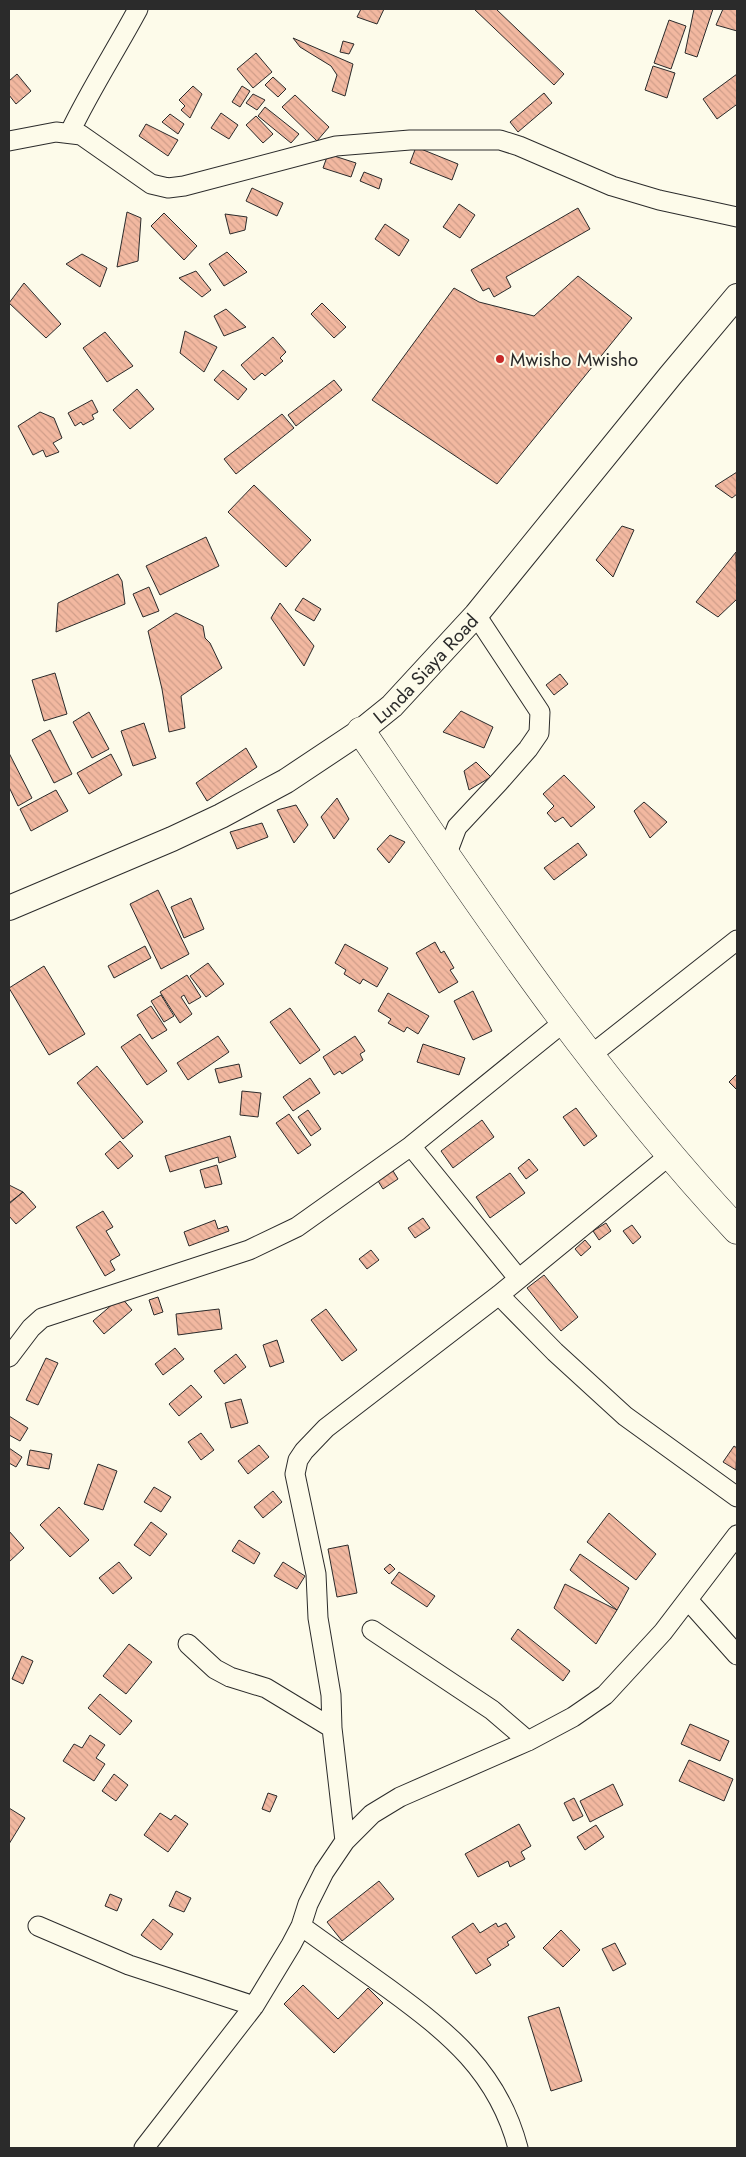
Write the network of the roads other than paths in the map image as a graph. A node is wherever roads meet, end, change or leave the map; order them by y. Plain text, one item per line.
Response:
1 (138, 9) edge
2 (70, 132) junction
3 (9, 141) edge
4 (737, 217) edge
5 (737, 296) edge
6 (476, 615) junction
7 (361, 731) junction
8 (446, 856) junction
9 (9, 908) edge
10 (737, 940) edge
11 (565, 1022) junction
12 (591, 1055) junction
13 (411, 1146) junction
14 (670, 1155) junction
15 (737, 1230) edge
16 (518, 1278) junction
17 (499, 1295) junction
18 (9, 1357) edge
19 (737, 1497) edge
20 (737, 1535) edge
21 (688, 1600) junction
22 (372, 1630) dead end
23 (188, 1644) dead end
24 (737, 1655) edge
25 (332, 1728) junction
26 (528, 1742) junction
27 (345, 1842) junction
28 (38, 1926) dead end
29 (301, 1926) junction
30 (254, 2006) junction
31 (144, 2148) edge
32 (518, 2148) edge

1 - 2 street
2 - 3 street
2 - 4 street
5 - 6 main road, Lunda Siaya Road
6 - 7 main road, Lunda Siaya Road
6 - 8 street
7 - 8 highway
7 - 9 main road, Lunda Siaya Road
8 - 11 highway
10 - 12 street
11 - 12 highway
11 - 13 street
12 - 14 highway
13 - 16 street
13 - 18 street
14 - 15 highway
14 - 16 street
16 - 17 street
17 - 19 street
17 - 25 street
20 - 21 street
21 - 24 street
21 - 26 street
22 - 26 street
23 - 25 street
25 - 27 street
26 - 27 street
27 - 29 street
28 - 30 street
29 - 30 street
29 - 32 street
30 - 31 street

